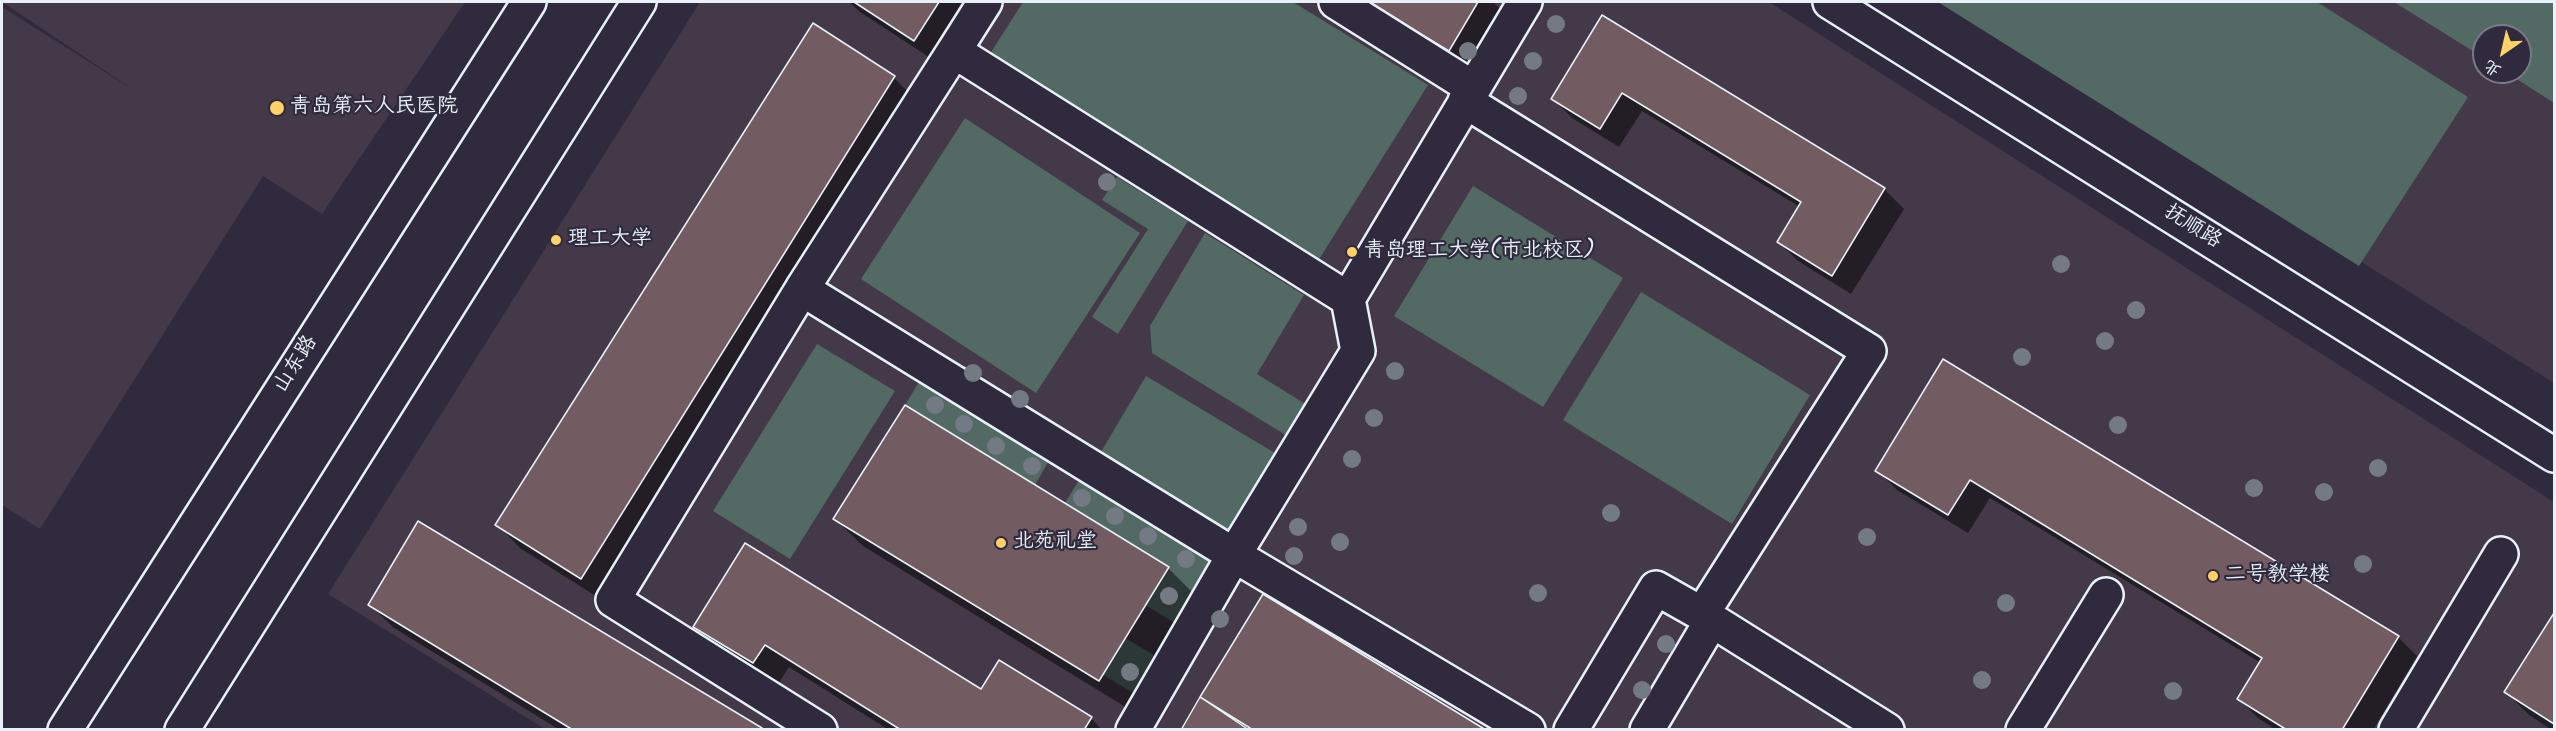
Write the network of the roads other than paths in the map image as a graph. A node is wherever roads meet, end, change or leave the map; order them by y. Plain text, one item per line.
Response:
1 (529, 2) edge
2 (639, 2) edge
3 (984, 2) edge
4 (1336, 2) edge
5 (1525, 2) edge
6 (1830, 2) edge
7 (954, 51) junction
8 (1469, 95) junction
9 (802, 288) junction
10 (1348, 298) junction
11 (2554, 455) edge
12 (1234, 555) junction
13 (2501, 555) dead end
14 (2106, 595) dead end
15 (1707, 617) junction
16 (65, 729) edge
17 (182, 729) edge
18 (820, 729) edge
19 (1133, 729) edge
20 (1528, 729) edge
21 (1570, 729) edge
22 (1647, 729) edge
23 (1887, 729) edge
24 (2023, 729) edge
25 (2396, 729) edge

1 - 16 street, 山东路
2 - 17 street
3 - 7 street
4 - 8 street
5 - 8 street
6 - 11 street, 抚顺路
7 - 9 street
7 - 10 street
8 - 10 street
8 - 15 street
9 - 12 street
9 - 18 street
10 - 12 street
12 - 19 street
12 - 20 street
13 - 25 street
14 - 24 street
15 - 21 street
15 - 22 street
15 - 23 street

